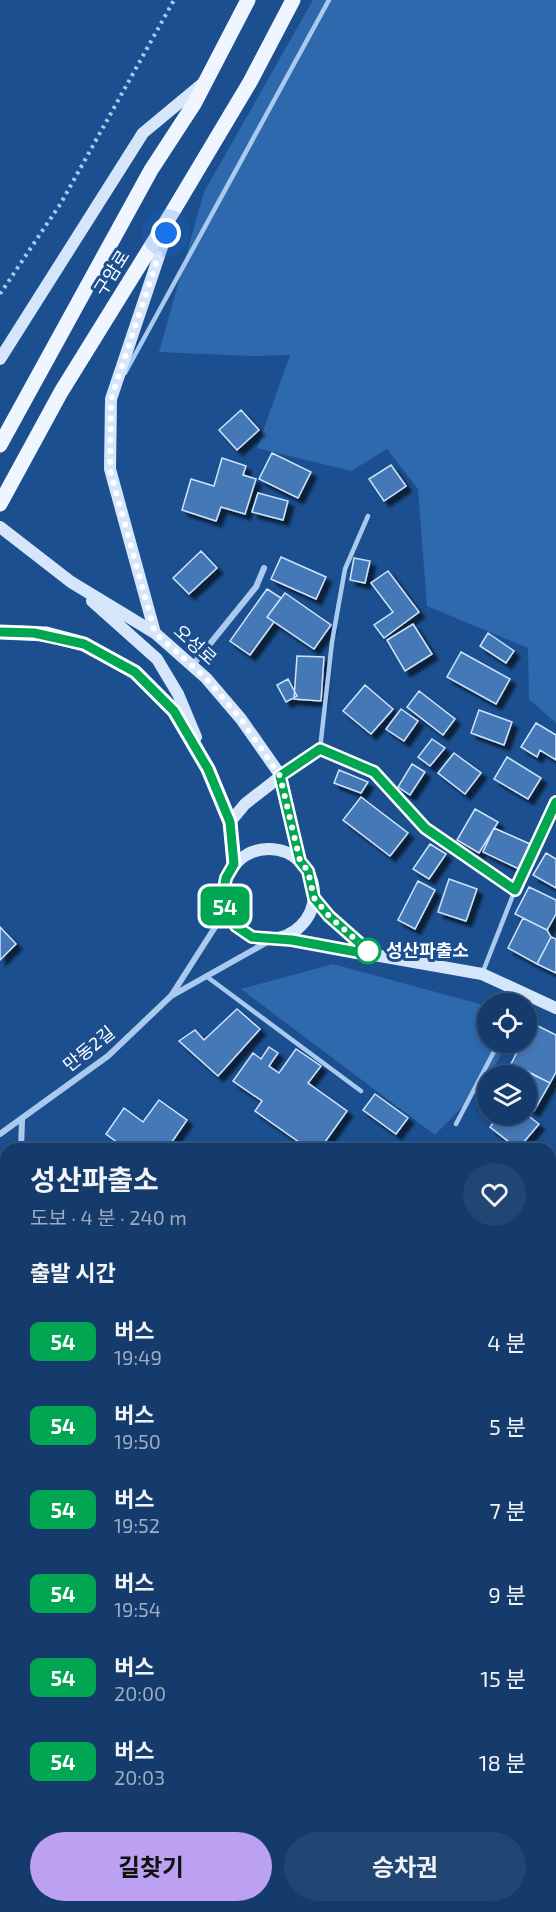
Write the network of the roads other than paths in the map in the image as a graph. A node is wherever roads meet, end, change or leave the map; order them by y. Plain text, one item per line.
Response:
1 (248, 0) edge
2 (294, 0) edge
3 (329, 0) edge
4 (206, 81) junction
5 (173, 211) junction
6 (0, 359) edge
7 (111, 399) junction
8 (0, 444) edge
9 (0, 504) edge
10 (368, 516) dead end
11 (0, 527) edge
12 (264, 568) dead end
13 (71, 582) junction
14 (0, 632) edge
15 (155, 633) junction
16 (191, 666) junction
17 (320, 749) junction
18 (208, 769) junction
19 (280, 776) junction
20 (556, 802) edge
21 (230, 822) junction
22 (300, 861) junction
23 (234, 864) junction
24 (515, 890) junction
25 (314, 898) junction
26 (226, 910) junction
27 (275, 939) junction
28 (373, 955) junction
29 (482, 974) junction
30 (206, 976) junction
31 (513, 993) edge
32 (171, 996) junction
33 (537, 1003) edge
34 (556, 1008) edge
35 (493, 1053) edge
36 (361, 1091) dead end
37 (22, 1120) junction
38 (456, 1124) dead end
39 (0, 1134) edge
40 (21, 1143) edge

1 - 4 main road, 구암로
2 - 5 main road, 구암로
3 - 7 lane
4 - 6 main road
4 - 8 main road, 구암로
5 - 7 main road
5 - 9 main road, 구암로
7 - 15 main road
10 - 17 lane
11 - 13 main road, 오성로
12 - 16 street
13 - 15 main road, 오성로
13 - 18 main road
14 - 18 main road
15 - 16 main road, 오성로
16 - 19 main road, 오성로
17 - 19 lane
17 - 24 lane
18 - 21 main road
19 - 21 main road
19 - 22 main road
20 - 24 lane
21 - 23 main road
22 - 23 main road
22 - 25 main road
23 - 26 main road
24 - 29 lane
25 - 27 main road
25 - 28 main road
26 - 27 main road
26 - 32 street
27 - 28 main road
27 - 30 street
28 - 29 main road
29 - 31 main road
30 - 32 street
30 - 36 lane
32 - 37 street, 만동2길
33 - 34 main road
35 - 38 lane
37 - 39 street, 만동2길
37 - 40 street

